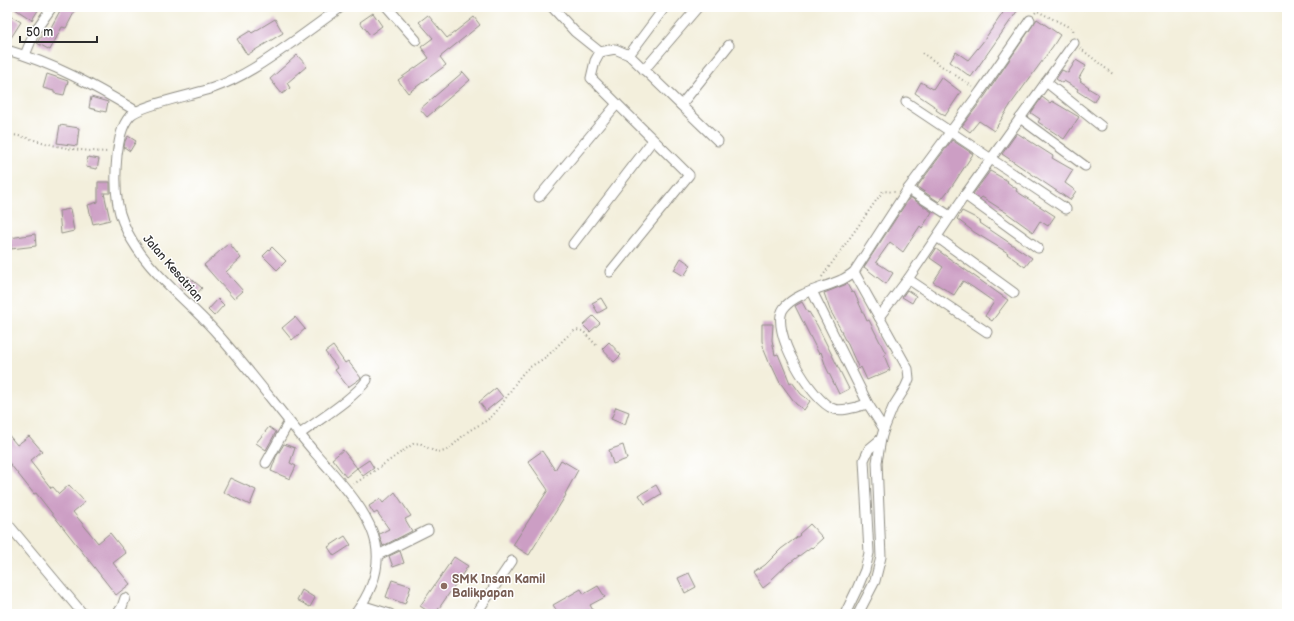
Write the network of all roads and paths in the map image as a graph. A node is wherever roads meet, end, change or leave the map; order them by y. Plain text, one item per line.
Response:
1 (52, 7) edge
2 (341, 7) edge
3 (387, 7) edge
4 (552, 7) edge
5 (665, 7) edge
6 (698, 7) edge
7 (1030, 20) joint
8 (416, 40) dead end
9 (1074, 43) junction
10 (729, 45) dead end
11 (7, 50) edge
12 (600, 52) junction
13 (922, 53) dead end
14 (25, 55) junction
15 (629, 55) junction
16 (644, 70) junction
17 (1114, 75) dead end
18 (1046, 82) junction
19 (980, 92) junction
20 (906, 102) dead end
21 (617, 104) junction
22 (681, 105) junction
23 (136, 111) junction
24 (1020, 118) junction
25 (1101, 126) dead end
26 (950, 132) junction
27 (7, 134) edge
28 (653, 140) junction
29 (718, 141) dead end
30 (118, 152) junction
31 (991, 159) junction
32 (1085, 166) dead end
33 (907, 191) junction
34 (965, 195) junction
35 (539, 197) dead end
36 (1066, 209) dead end
37 (950, 216) junction
38 (937, 237) junction
39 (573, 244) dead end
40 (1038, 248) dead end
41 (610, 272) dead end
42 (854, 272) junction
43 (908, 279) junction
44 (812, 291) junction
45 (1014, 293) dead end
46 (879, 317) junction
47 (987, 332) dead end
48 (598, 347) dead end
49 (367, 380) dead end
50 (868, 404) junction
51 (289, 422) junction
52 (884, 429) junction
53 (300, 434) junction
54 (881, 439) junction
55 (266, 463) dead end
56 (346, 488) junction
57 (7, 523) edge
58 (428, 530) dead end
59 (378, 555) junction
60 (512, 561) dead end
61 (125, 598) dead end
62 (361, 605) junction
63 (83, 614) edge
64 (117, 614) edge
65 (355, 614) edge
66 (390, 614) edge
67 (476, 614) edge
68 (844, 614) edge
69 (858, 614) edge

1 - 14 street
2 - 23 street
3 - 8 street
4 - 12 street
5 - 15 street
6 - 16 street
7 - 9 path
7 - 19 street
9 - 17 path
9 - 18 street
10 - 22 street
11 - 14 street
12 - 15 street
12 - 21 street
13 - 19 path
14 - 23 street
15 - 16 street
16 - 22 street
18 - 24 street
18 - 25 street
19 - 26 street
20 - 26 street
21 - 28 street
21 - 35 street
22 - 29 street
23 - 30 street, Jalan Kesatrian
24 - 31 street
24 - 32 street
26 - 31 street
26 - 33 street
27 - 30 path
28 - 39 street
28 - 41 street
30 - 51 street, Jalan Kesatrian
31 - 34 street
31 - 36 street
33 - 37 street
33 - 42 street
33 - 44 path
34 - 37 street
34 - 40 street
37 - 38 street
38 - 43 street
38 - 45 street
42 - 44 street
42 - 46 street
43 - 46 street
43 - 47 street
44 - 50 street
44 - 50 street
46 - 52 street
48 - 56 path
49 - 53 street
50 - 52 street
51 - 53 street, Jalan Kesatrian
51 - 55 street
52 - 54 street
53 - 56 street, Jalan Kesatrian
54 - 68 street
54 - 69 street
56 - 59 street, Jalan Kesatrian
57 - 63 street
58 - 59 street
59 - 62 street, Jalan Kesatrian
60 - 67 street
61 - 64 street
62 - 65 street, Jalan Kesatrian
62 - 66 street

